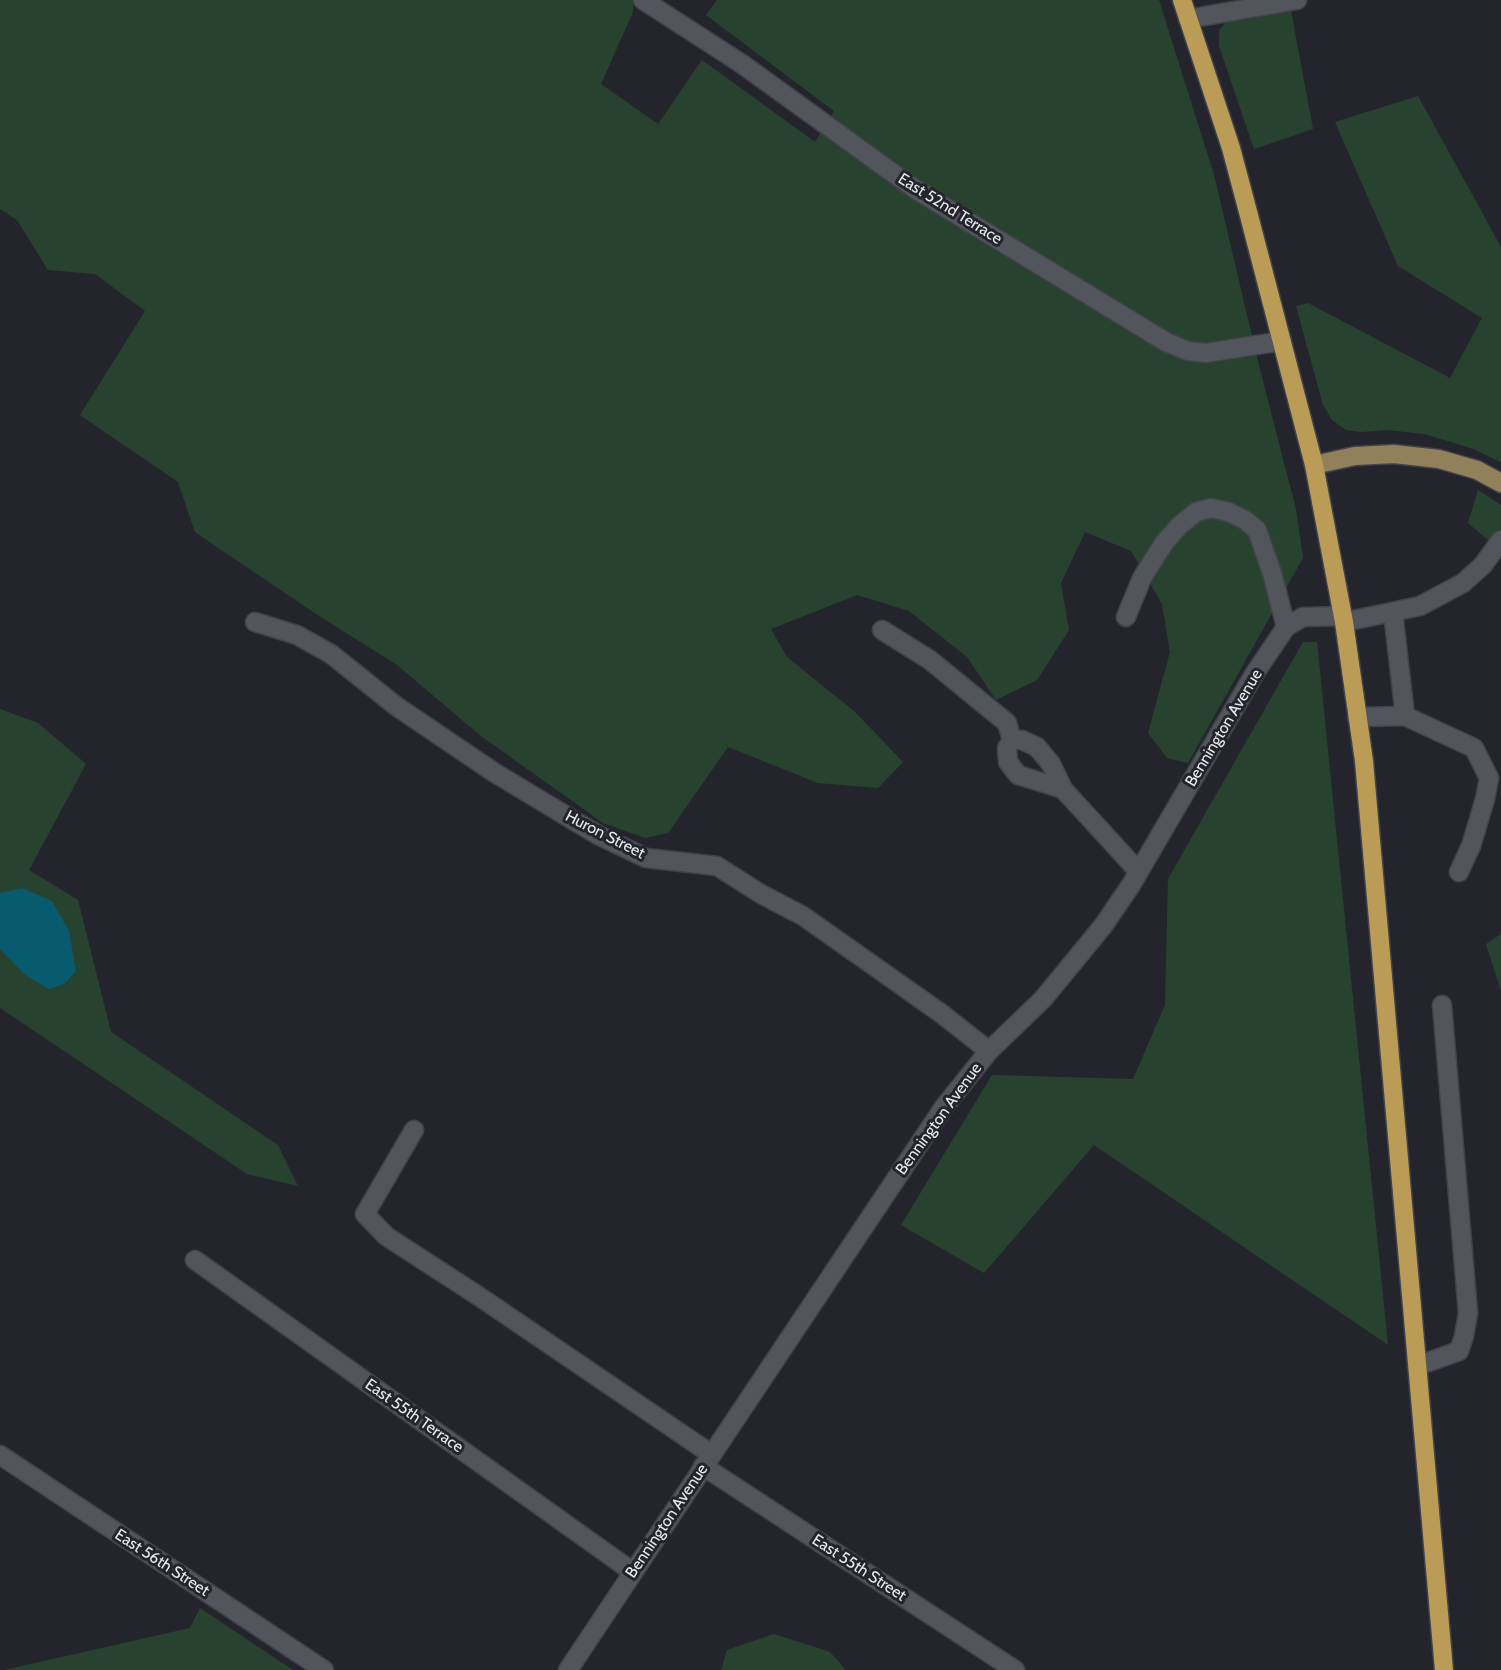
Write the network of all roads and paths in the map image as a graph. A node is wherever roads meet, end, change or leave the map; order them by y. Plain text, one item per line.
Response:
1 (643, 0) edge
2 (1182, 0) edge
3 (1297, 0) edge
4 (1188, 19) junction
5 (1282, 341) junction
6 (1314, 465) junction
7 (1501, 483) edge
8 (1501, 540) edge
9 (1496, 559) edge
10 (1393, 612) junction
11 (1126, 617) dead end
12 (1343, 619) junction
13 (255, 622) dead end
14 (1286, 627) junction
15 (882, 630) dead end
16 (1405, 716) junction
17 (1357, 717) junction
18 (1012, 740) junction
19 (1489, 778) junction
20 (1063, 789) junction
21 (1501, 795) edge
22 (1139, 872) junction
23 (1459, 872) dead end
24 (1442, 1005) dead end
25 (989, 1051) junction
26 (414, 1130) dead end
27 (195, 1260) dead end
28 (1417, 1366) junction
29 (0, 1455) edge
30 (707, 1460) junction
31 (633, 1572) junction
32 (324, 1670) edge
33 (568, 1670) edge
34 (1015, 1670) edge
35 (1444, 1670) edge

1 - 5 street, East 52nd Terrace
2 - 4 highway
3 - 4 street
4 - 5 highway
5 - 6 highway
6 - 7 main road
6 - 12 highway
8 - 9 street
9 - 10 street
10 - 12 street
10 - 16 street
11 - 14 street
12 - 14 street
12 - 17 highway
13 - 25 street, Huron Street
14 - 22 street, Bennington Avenue
15 - 18 street
16 - 17 street
16 - 19 street
17 - 28 highway
18 - 20 street
18 - 20 street
19 - 21 street
19 - 23 street
20 - 22 street
22 - 25 street, Bennington Avenue
24 - 28 street
25 - 30 street, Bennington Avenue
26 - 30 street, East 55th Street
27 - 31 street, East 55th Terrace
28 - 35 highway
29 - 32 street, East 56th Street
30 - 31 street, Bennington Avenue
30 - 34 street, East 55th Street
31 - 33 street, Bennington Avenue

